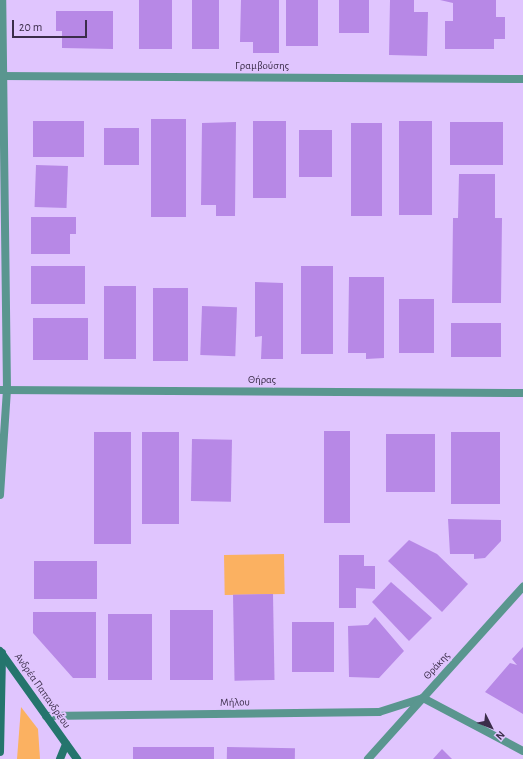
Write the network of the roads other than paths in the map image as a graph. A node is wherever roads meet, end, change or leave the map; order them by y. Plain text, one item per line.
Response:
1 (2, 0) edge
2 (2, 76) edge
3 (523, 79) edge
4 (4, 390) edge
5 (523, 393) edge
6 (0, 495) edge
7 (523, 587) edge
8 (1, 652) edge
9 (422, 698) junction
10 (46, 716) junction
11 (1, 732) edge
12 (66, 744) junction
13 (523, 751) edge
14 (0, 752) edge
15 (60, 759) edge
16 (77, 759) edge
17 (368, 759) edge

1 - 2 street
2 - 3 street, Γραμβούσης
2 - 4 street
4 - 5 street, Θήρας
4 - 6 street
7 - 9 street, Θράκης
8 - 10 main road, Ανδρέα Παπανδρέου
8 - 11 main road
9 - 10 street, Μήλου
9 - 13 street
9 - 17 street, Θράκης
10 - 12 main road, Ανδρέα Παπανδρέου
11 - 14 main road
12 - 15 main road
12 - 16 main road, Ανδρέα Παπανδρέου

